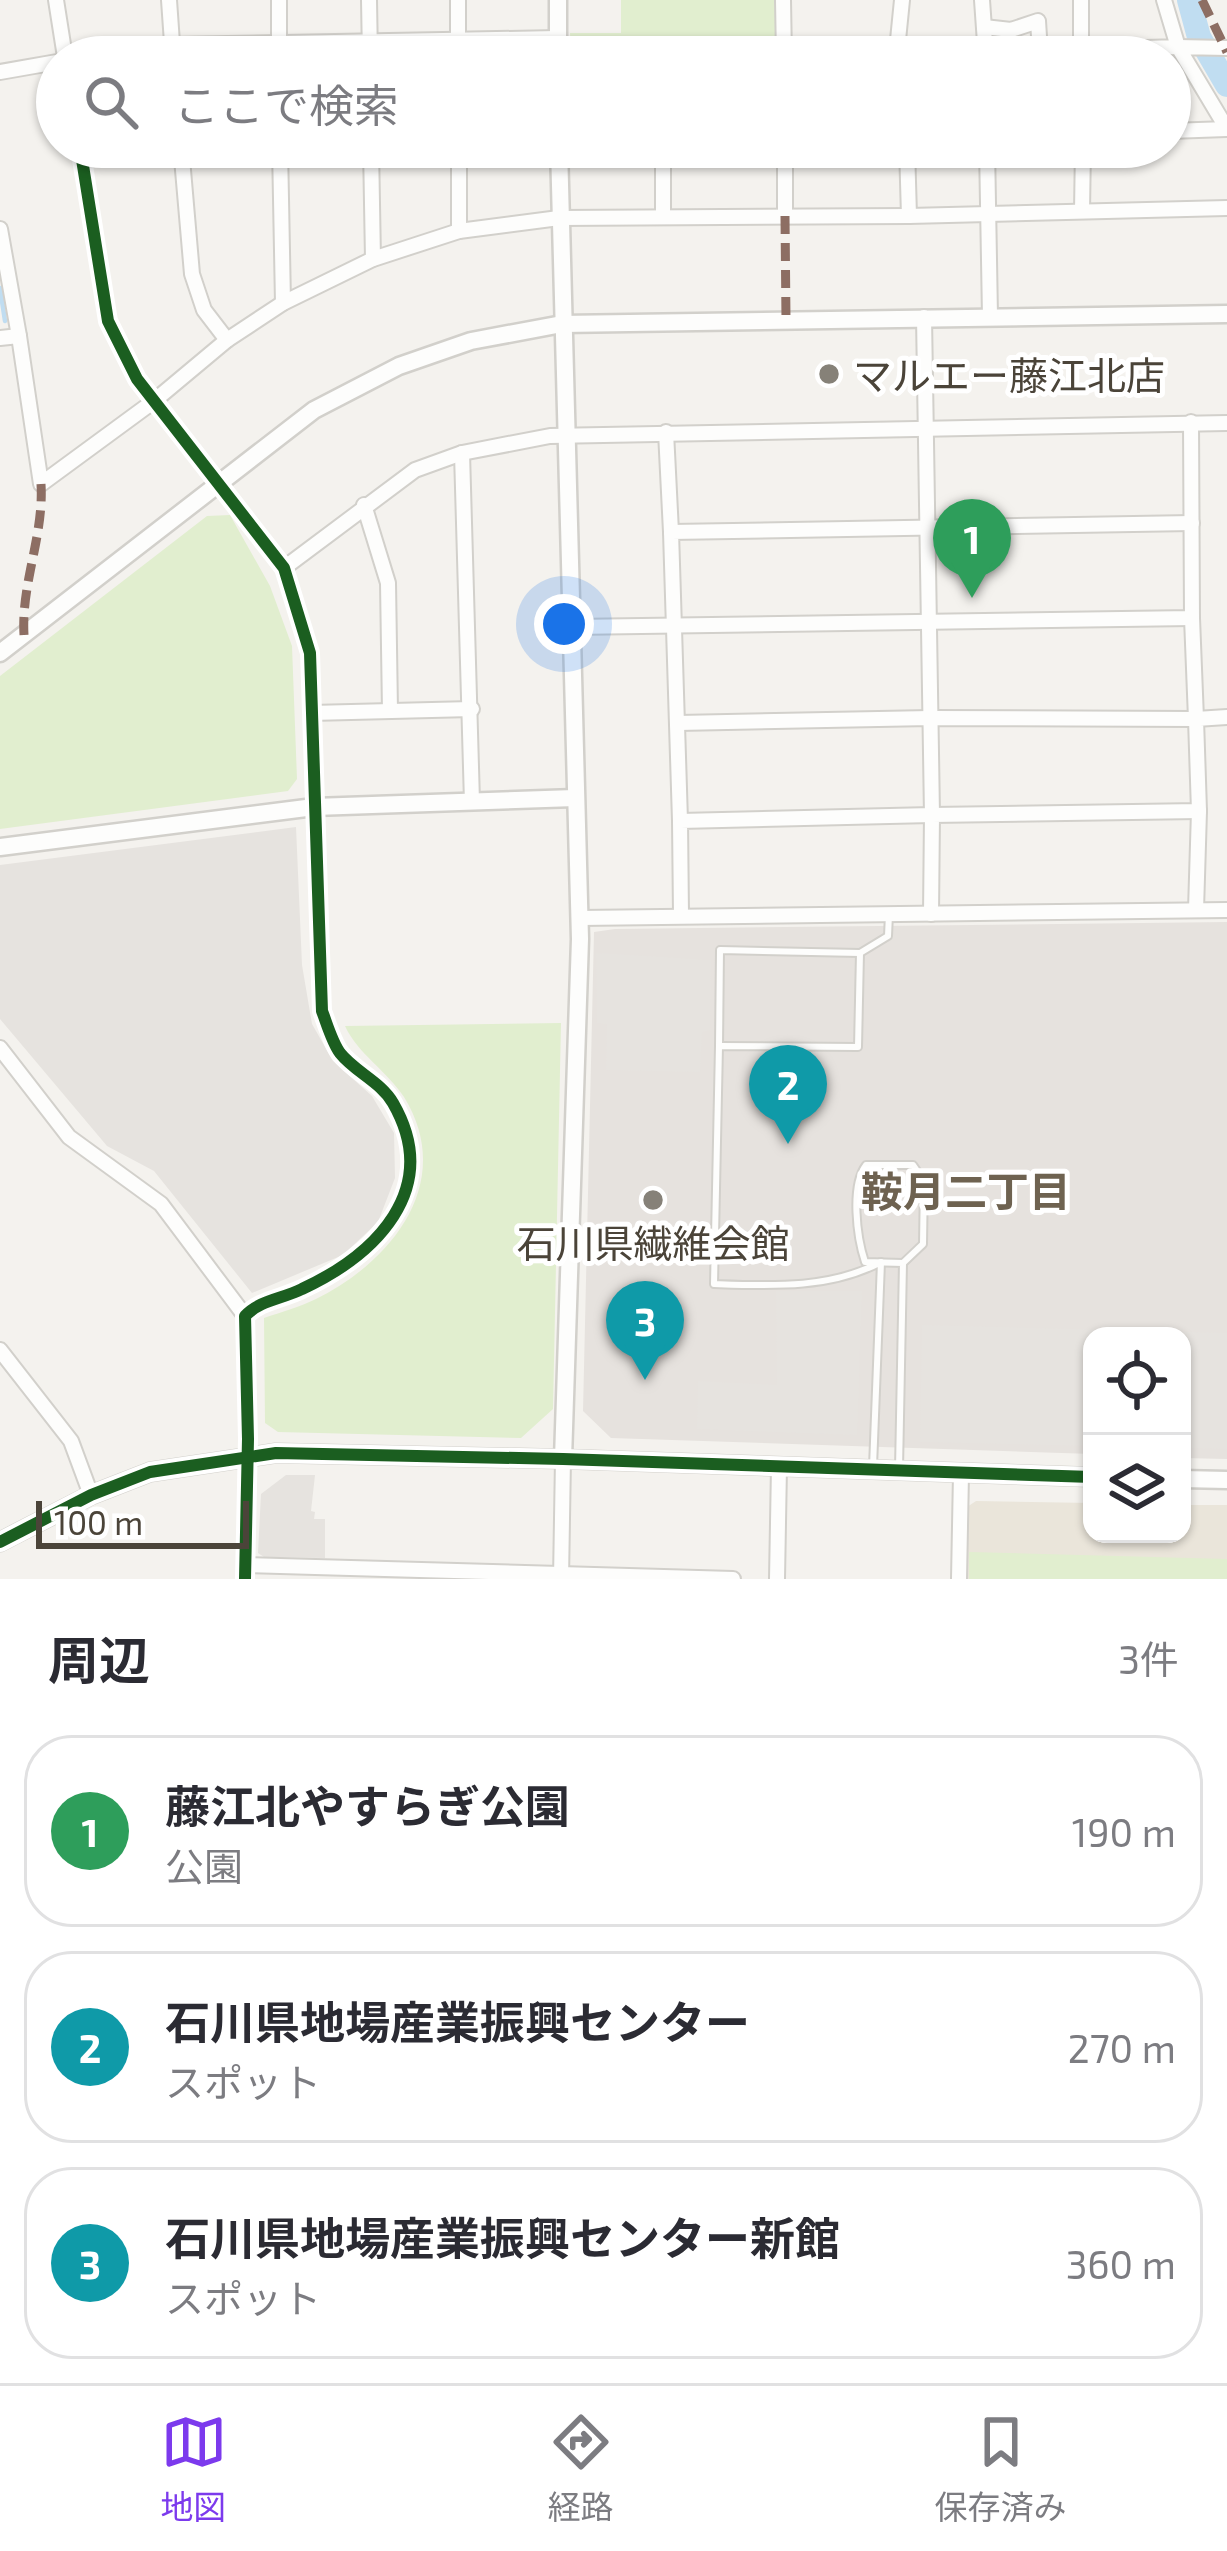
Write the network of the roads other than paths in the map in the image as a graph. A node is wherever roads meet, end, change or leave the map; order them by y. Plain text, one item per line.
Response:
1 (56, 0) edge
2 (169, 0) edge
3 (279, 0) edge
4 (369, 0) edge
5 (458, 0) edge
6 (558, 0) edge
7 (784, 0) edge
8 (902, 0) edge
9 (982, 0) edge
10 (1082, 0) edge
11 (1164, 0) edge
12 (984, 27) junction
13 (62, 36) edge
14 (171, 36) edge
15 (279, 36) edge
16 (369, 36) edge
17 (458, 36) edge
18 (558, 36) edge
19 (784, 36) edge
20 (899, 36) edge
21 (985, 36) edge
22 (1039, 36) edge
23 (1081, 36) edge
24 (1179, 36) edge
25 (1191, 48) edge
26 (1226, 48) edge
27 (1191, 61) edge
28 (36, 66) edge
29 (0, 72) edge
30 (1227, 129) edge
31 (1191, 130) edge
32 (83, 168) edge
33 (183, 168) edge
34 (280, 168) edge
35 (371, 168) edge
36 (459, 168) edge
37 (559, 168) edge
38 (663, 168) edge
39 (785, 168) edge
40 (908, 168) edge
41 (986, 168) edge
42 (1083, 168) edge
43 (1227, 208) edge
44 (1082, 211) junction
45 (987, 212) junction
46 (909, 216) junction
47 (663, 217) junction
48 (785, 217) junction
49 (559, 218) junction
50 (0, 230) edge
51 (459, 231) junction
52 (373, 259) junction
53 (283, 303) junction
54 (1227, 314) edge
55 (990, 316) junction
56 (925, 317) junction
57 (562, 324) junction
58 (19, 336) junction
59 (0, 338) edge
60 (227, 340) junction
61 (154, 401) junction
62 (1191, 422) junction
63 (1227, 423) edge
64 (926, 426) junction
65 (666, 432) junction
66 (567, 435) junction
67 (462, 453) junction
68 (221, 485) junction
69 (364, 505) junction
70 (1192, 523) junction
71 (928, 525) junction
72 (671, 532) junction
73 (284, 568) junction
74 (1192, 618) junction
75 (932, 621) junction
76 (572, 627) junction
77 (674, 627) junction
78 (0, 653) edge
79 (472, 709) junction
80 (390, 711) junction
81 (311, 713) junction
82 (1227, 717) edge
83 (930, 718) junction
84 (1196, 719) junction
85 (678, 723) junction
86 (574, 798) junction
87 (472, 802) junction
88 (314, 807) junction
89 (1198, 812) junction
90 (932, 814) junction
91 (680, 821) junction
92 (0, 847) edge
93 (1196, 910) junction
94 (1227, 910) edge
95 (889, 914) junction
96 (931, 914) junction
97 (681, 915) junction
98 (580, 918) junction
99 (860, 953) junction
100 (719, 1046) junction
101 (0, 1048) edge
102 (881, 1262) junction
103 (903, 1263) junction
104 (245, 1316) junction
105 (0, 1350) edge
106 (246, 1456) junction
107 (563, 1459) junction
108 (779, 1467) junction
109 (873, 1471) junction
110 (898, 1472) junction
111 (961, 1474) junction
112 (1083, 1477) edge
113 (1191, 1479) edge
114 (1227, 1480) edge
115 (91, 1495) junction
116 (0, 1541) edge
117 (245, 1572) edge
118 (348, 1573) edge
119 (561, 1577) edge
120 (734, 1579) edge
121 (778, 1579) edge
122 (959, 1579) edge

1 - 13 street
2 - 14 street
3 - 15 street
4 - 16 street
5 - 17 street
6 - 18 street
7 - 19 street
8 - 20 street
9 - 12 street
10 - 23 street
11 - 24 street
12 - 21 street
12 - 22 street
25 - 26 street
27 - 30 street
28 - 29 street
30 - 31 street
32 - 61 street
33 - 60 street
34 - 53 street
35 - 52 street
36 - 51 street
37 - 49 street
38 - 47 street
39 - 48 street
40 - 46 street
41 - 45 street
42 - 44 street
43 - 44 street
44 - 45 street
45 - 46 street
45 - 55 street
46 - 48 street
47 - 48 street
47 - 49 street
49 - 51 street
49 - 57 street
50 - 58 street
51 - 52 street
52 - 53 street
53 - 60 street
54 - 55 street
55 - 56 street
56 - 57 street
56 - 64 street
57 - 66 street
57 - 68 street
58 - 59 street
58 - 61 street
60 - 61 street
61 - 68 street
62 - 63 street
62 - 64 street
62 - 70 street
64 - 65 street
64 - 71 street
65 - 66 street
65 - 72 street
66 - 67 street
66 - 76 street
67 - 69 street
67 - 79 street
68 - 73 street
68 - 78 street
69 - 73 street
69 - 80 street
70 - 71 street
70 - 74 street
71 - 72 street
71 - 75 street
72 - 77 street
73 - 81 street
74 - 75 street
74 - 84 street
75 - 77 street
75 - 83 street
76 - 77 street
76 - 86 street
77 - 85 street
79 - 80 street
79 - 87 street
80 - 81 street
81 - 88 street
82 - 84 street
83 - 84 street
83 - 85 street
83 - 90 street
84 - 89 street
85 - 91 street
86 - 87 street
86 - 98 street
87 - 88 street
88 - 92 street
88 - 104 street
89 - 90 street
89 - 93 street
90 - 91 street
90 - 96 street
91 - 97 street
93 - 94 street
93 - 96 street
95 - 96 street
95 - 97 street
95 - 99 lane
97 - 98 street
98 - 107 street
99 - 100 lane
99 - 100 lane
100 - 102 lane
101 - 104 street
102 - 103 lane
102 - 103 lane
102 - 109 lane
103 - 110 lane
104 - 106 street
105 - 115 street
106 - 107 street
106 - 115 street
106 - 117 street
107 - 108 street
107 - 119 street
108 - 109 street
108 - 121 street
109 - 110 street
110 - 111 street
111 - 112 street
111 - 122 street
113 - 114 street
115 - 116 street
117 - 118 street
118 - 119 street
119 - 120 street

